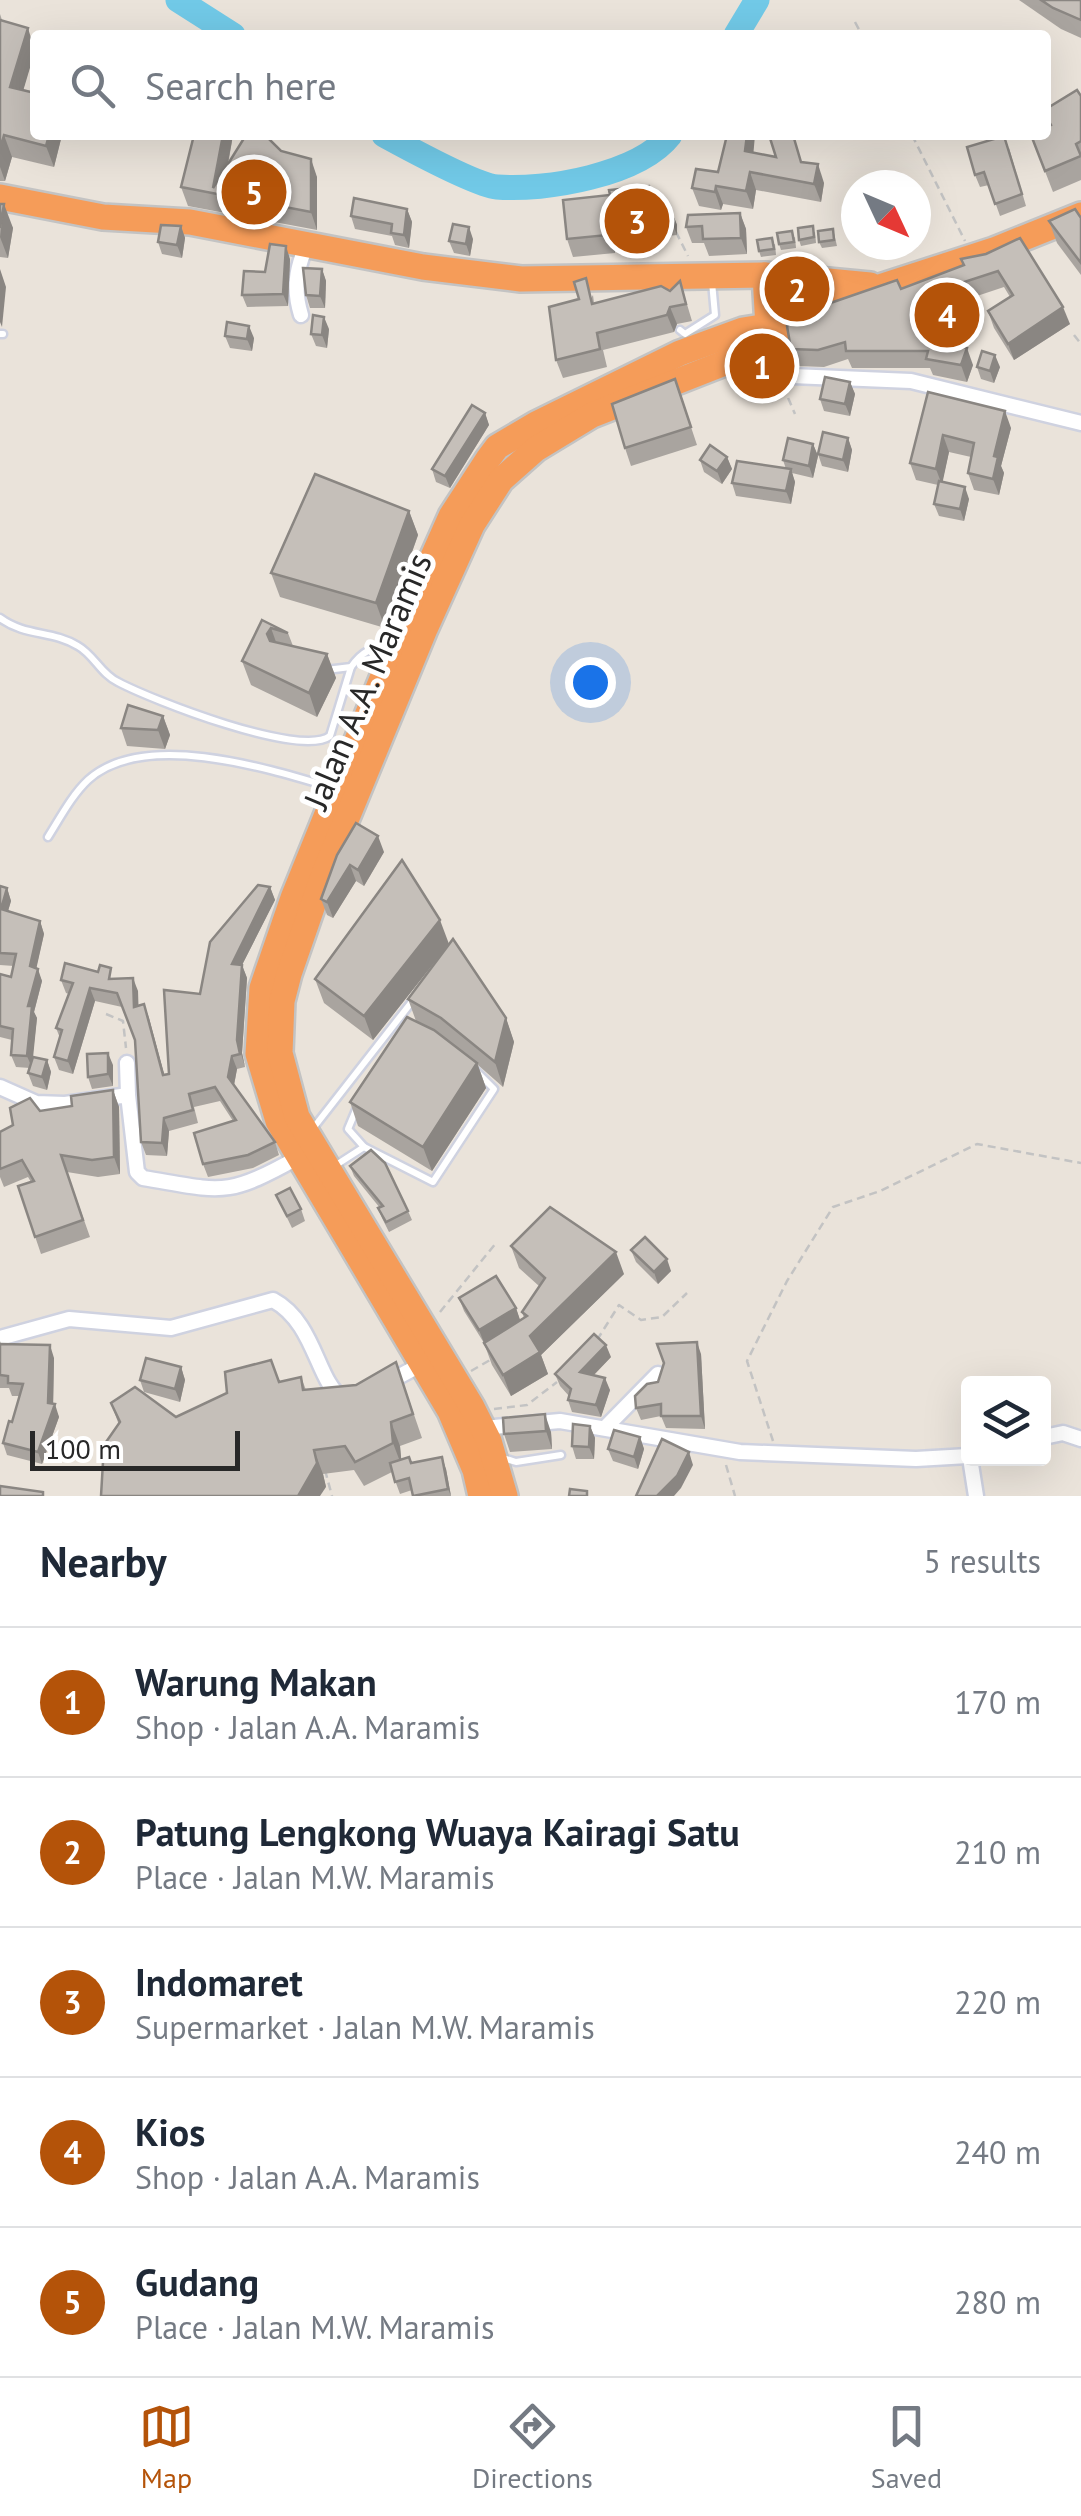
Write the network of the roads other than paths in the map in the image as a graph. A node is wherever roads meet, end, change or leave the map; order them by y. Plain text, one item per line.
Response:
1 (0, 198) edge
2 (1081, 215) edge
3 (307, 244) junction
4 (703, 276) junction
5 (765, 276) junction
6 (880, 286) junction
7 (301, 315) dead end
8 (680, 330) dead end
9 (766, 331) junction
10 (1081, 423) edge
11 (0, 618) edge
12 (416, 624) junction
13 (396, 648) junction
14 (308, 667) edge
15 (351, 667) junction
16 (338, 790) junction
17 (48, 836) dead end
18 (419, 992) edge
19 (127, 1062) road end
20 (469, 1065) edge
21 (0, 1088) edge
22 (128, 1095) junction
23 (362, 1099) edge
24 (302, 1147) junction
25 (364, 1147) junction
26 (328, 1170) junction
27 (0, 1338) edge
28 (422, 1364) junction
29 (658, 1374) edge
30 (478, 1418) junction
31 (605, 1428) junction
32 (1051, 1436) edge
33 (1081, 1438) edge
34 (562, 1454) dead end
35 (494, 1455) junction
36 (961, 1457) edge
37 (971, 1466) edge
38 (481, 1496) edge
39 (505, 1496) edge
40 (976, 1496) edge

1 - 3 highway
2 - 6 highway
3 - 4 highway
3 - 7 street
4 - 5 highway
4 - 8 lane
5 - 6 highway
5 - 9 highway
6 - 9 highway
9 - 10 street
9 - 12 highway
11 - 15 lane
12 - 13 highway
12 - 24 highway, Jalan A.A. Maramis
13 - 15 lane
13 - 16 highway
14 - 15 lane
16 - 17 lane
16 - 24 highway
18 - 24 lane
19 - 22 street
20 - 25 lane
21 - 22 street
22 - 24 street
23 - 25 lane
24 - 26 highway, Jalan A.A. Maramis
24 - 28 highway
25 - 26 lane
26 - 30 highway, Jalan A.A. Maramis
27 - 28 street
28 - 38 highway
29 - 31 street
30 - 31 street
30 - 35 highway, Jalan A.A. Maramis
31 - 36 street
32 - 33 street
34 - 35 lane
35 - 39 highway, Jalan A.A. Maramis
37 - 40 street

